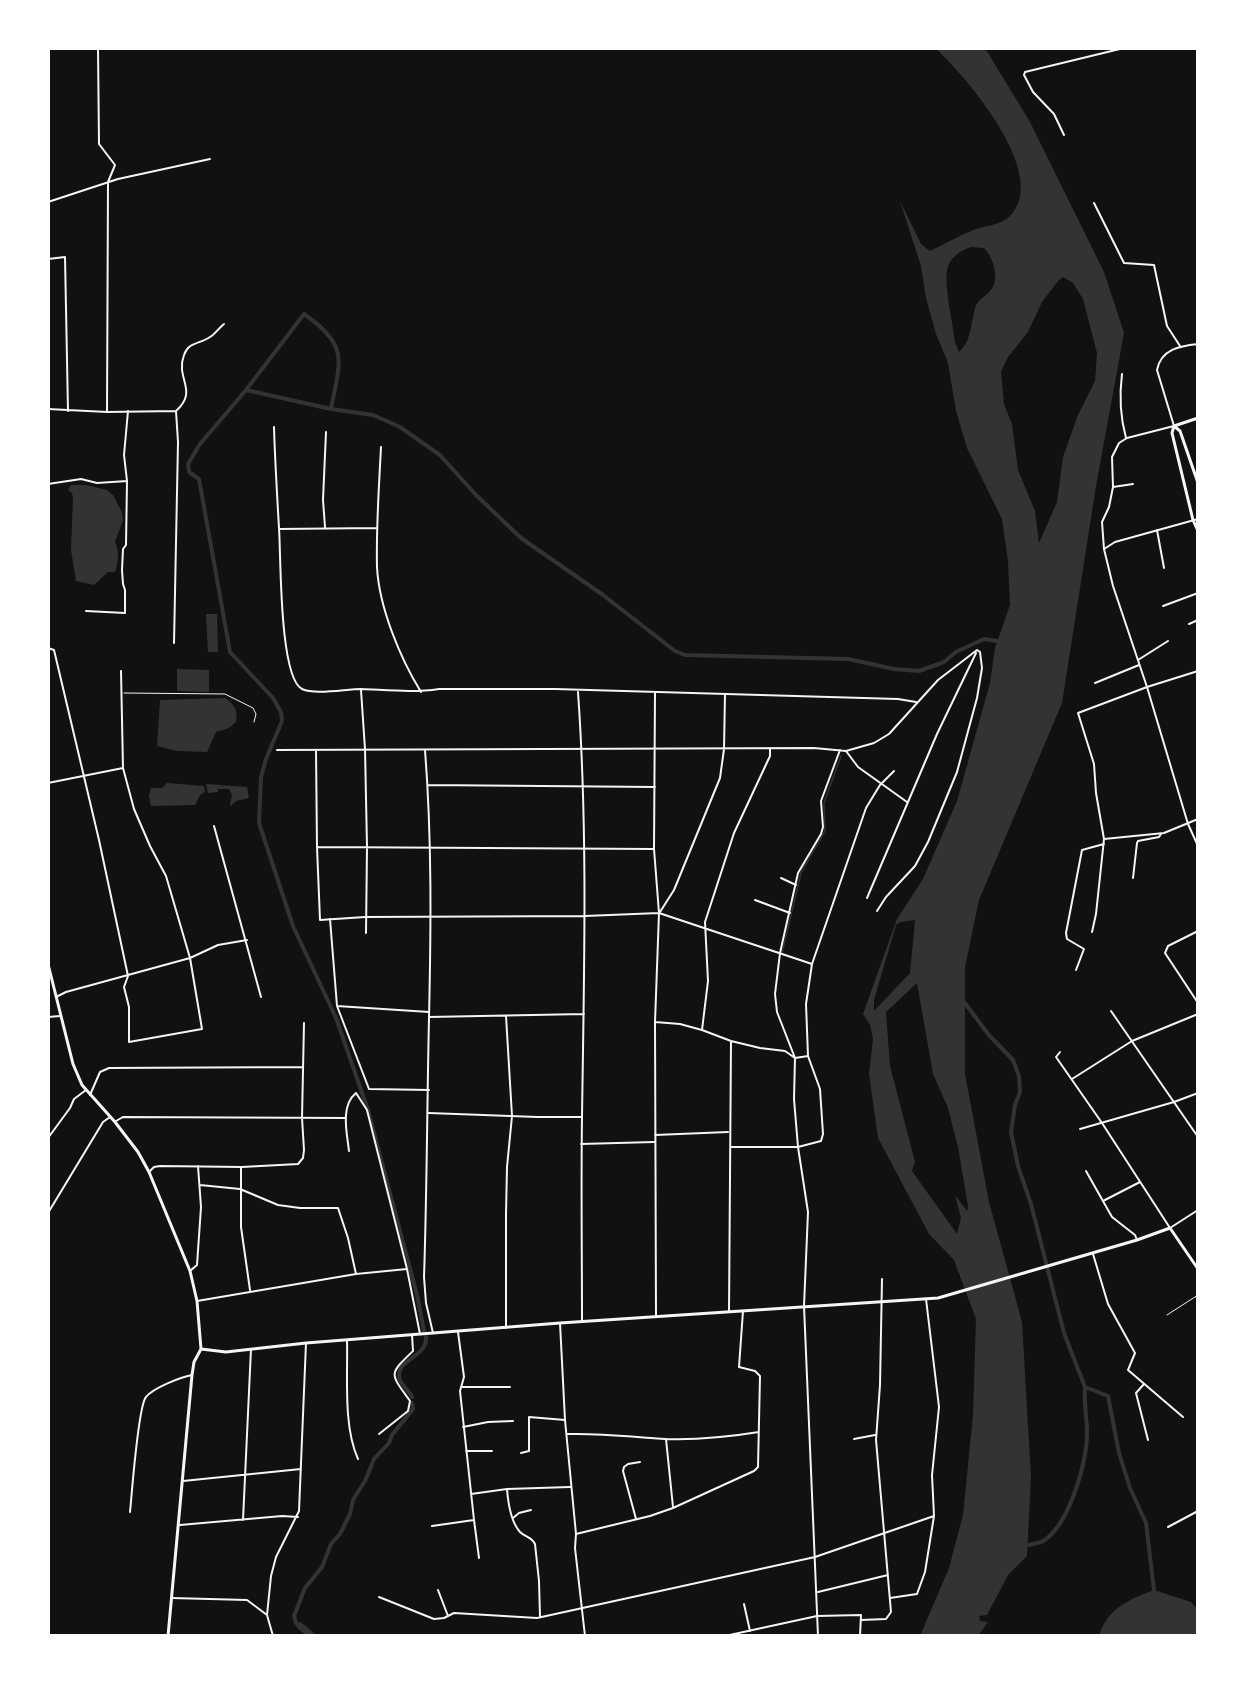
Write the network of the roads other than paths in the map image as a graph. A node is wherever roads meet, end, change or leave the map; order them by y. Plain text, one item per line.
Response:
1 (98, 48) edge
2 (1125, 48) edge
3 (1113, 50) edge
4 (1064, 135) dead end
5 (210, 159) dead end
6 (108, 183) junction
7 (48, 202) edge
8 (1094, 203) dead end
9 (48, 259) edge
10 (224, 324) dead end
11 (1198, 344) edge
12 (1180, 346) junction
13 (1122, 374) dead end
14 (48, 409) edge
15 (68, 411) junction
16 (128, 411) junction
17 (176, 411) junction
18 (107, 412) junction
19 (1198, 418) edge
20 (1174, 426) junction
21 (274, 427) dead end
22 (326, 432) dead end
23 (1126, 438) junction
24 (381, 447) dead end
25 (127, 481) junction
26 (1198, 483) edge
27 (48, 484) edge
28 (1133, 484) dead end
29 (1113, 487) junction
30 (1198, 519) edge
31 (1193, 520) junction
32 (325, 527) junction
33 (377, 528) junction
34 (279, 529) junction
35 (1157, 530) junction
36 (1198, 531) edge
37 (1104, 549) junction
38 (1164, 568) dead end
39 (1198, 593) edge
40 (1164, 606) dead end
41 (86, 611) dead end
42 (1198, 620) edge
43 (1189, 624) dead end
44 (1168, 641) dead end
45 (174, 643) dead end
46 (48, 648) edge
47 (977, 650) junction
48 (1138, 660) junction
49 (1139, 665) junction
50 (121, 671) dead end
51 (1198, 671) edge
52 (1095, 682) dead end
53 (1147, 687) junction
54 (361, 689) junction
55 (422, 692) junction
56 (578, 692) junction
57 (122, 693) junction
58 (655, 693) junction
59 (725, 694) junction
60 (916, 702) junction
61 (254, 722) dead end
62 (582, 748) junction
63 (770, 748) junction
64 (365, 749) junction
65 (655, 749) junction
66 (724, 749) junction
67 (278, 750) dead end
68 (316, 750) junction
69 (425, 750) junction
70 (840, 750) junction
71 (846, 751) junction
72 (123, 768) junction
73 (894, 771) dead end
74 (83, 776) junction
75 (48, 783) edge
76 (428, 785) junction
77 (880, 785) junction
78 (584, 787) junction
79 (655, 787) junction
80 (907, 802) junction
81 (1198, 819) edge
82 (1188, 824) junction
83 (214, 826) dead end
84 (1161, 834) junction
85 (1104, 839) junction
86 (1104, 844) junction
87 (1198, 846) edge
88 (317, 847) junction
89 (367, 847) junction
90 (430, 849) junction
91 (654, 849) junction
92 (584, 850) junction
93 (781, 878) dead end
94 (1133, 878) dead end
95 (796, 885) junction
96 (867, 898) dead end
97 (755, 900) dead end
98 (877, 911) dead end
99 (659, 913) junction
100 (790, 913) junction
101 (430, 915) junction
102 (585, 916) junction
103 (365, 917) junction
104 (330, 919) junction
105 (706, 928) junction
106 (1198, 931) edge
107 (1092, 932) dead end
108 (366, 933) dead end
109 (247, 940) junction
110 (780, 953) junction
111 (190, 958) junction
112 (48, 964) edge
113 (813, 964) junction
114 (1076, 970) dead end
115 (128, 976) junction
116 (56, 997) junction
117 (261, 997) dead end
118 (1198, 1003) edge
119 (337, 1005) junction
120 (1111, 1011) dead end
121 (429, 1012) junction
122 (584, 1014) junction
123 (1198, 1014) edge
124 (60, 1016) junction
125 (48, 1017) edge
126 (429, 1017) junction
127 (506, 1017) junction
128 (655, 1022) junction
129 (304, 1023) dead end
130 (702, 1030) junction
131 (731, 1041) junction
132 (1132, 1041) junction
133 (1060, 1052) dead end
134 (808, 1056) junction
135 (795, 1058) junction
136 (303, 1067) junction
137 (1072, 1082) junction
138 (86, 1090) junction
139 (429, 1090) junction
140 (1198, 1094) edge
141 (90, 1095) junction
142 (1174, 1102) junction
143 (428, 1113) junction
144 (512, 1116) junction
145 (582, 1117) junction
146 (110, 1118) junction
147 (302, 1118) junction
148 (346, 1118) junction
149 (115, 1122) junction
150 (1102, 1122) junction
151 (1080, 1129) dead end
152 (729, 1132) junction
153 (656, 1135) junction
154 (1198, 1137) edge
155 (48, 1138) edge
156 (654, 1142) junction
157 (581, 1144) junction
158 (730, 1147) junction
159 (798, 1147) junction
160 (349, 1151) dead end
161 (198, 1166) junction
162 (242, 1167) junction
163 (1086, 1171) dead end
164 (149, 1172) junction
165 (1140, 1182) junction
166 (200, 1185) junction
167 (240, 1189) junction
168 (1103, 1201) junction
169 (1198, 1210) edge
170 (48, 1213) edge
171 (1170, 1228) junction
172 (1137, 1240) junction
173 (1093, 1254) junction
174 (406, 1269) junction
175 (1198, 1269) edge
176 (190, 1271) junction
177 (356, 1274) junction
178 (882, 1279) dead end
179 (250, 1290) junction
180 (1198, 1295) edge
181 (926, 1299) junction
182 (197, 1301) junction
183 (882, 1301) junction
184 (804, 1306) junction
185 (743, 1311) junction
186 (729, 1312) junction
187 (1167, 1315) dead end
188 (656, 1317) junction
189 (582, 1322) junction
190 (560, 1323) junction
191 (506, 1328) junction
192 (458, 1332) junction
193 (432, 1333) junction
194 (421, 1334) junction
195 (412, 1335) junction
196 (347, 1340) junction
197 (306, 1343) junction
198 (251, 1348) junction
199 (201, 1349) junction
200 (192, 1375) junction
201 (1144, 1384) junction
202 (461, 1387) junction
203 (510, 1387) dead end
204 (1183, 1418) dead end
205 (565, 1420) junction
206 (513, 1421) dead end
207 (463, 1427) junction
208 (759, 1432) junction
209 (379, 1434) dead end
210 (567, 1434) junction
211 (876, 1435) junction
212 (666, 1438) junction
213 (854, 1439) dead end
214 (1148, 1440) dead end
215 (492, 1450) dead end
216 (466, 1451) junction
217 (521, 1453) dead end
218 (358, 1459) dead end
219 (640, 1462) dead end
220 (301, 1469) junction
221 (246, 1475) junction
222 (183, 1480) junction
223 (571, 1487) junction
224 (507, 1489) junction
225 (471, 1494) junction
226 (673, 1508) junction
227 (531, 1510) dead end
228 (1198, 1511) edge
229 (130, 1512) dead end
230 (934, 1516) junction
231 (298, 1517) junction
232 (513, 1518) junction
233 (636, 1519) junction
234 (243, 1520) junction
235 (474, 1520) junction
236 (180, 1525) junction
237 (432, 1526) dead end
238 (1167, 1527) dead end
239 (576, 1534) junction
240 (884, 1534) junction
241 (815, 1557) junction
242 (479, 1558) dead end
243 (888, 1575) junction
244 (438, 1590) dead end
245 (817, 1593) junction
246 (379, 1597) dead end
247 (172, 1598) junction
248 (890, 1598) junction
249 (744, 1605) dead end
250 (582, 1608) junction
251 (267, 1615) junction
252 (448, 1616) junction
253 (817, 1616) junction
254 (540, 1617) junction
255 (861, 1620) junction
256 (750, 1631) junction
257 (168, 1636) edge
258 (273, 1636) edge
259 (585, 1636) edge
260 (725, 1636) edge
261 (818, 1636) edge
262 (860, 1636) edge

1 - 6 street
2 - 3 street
3 - 4 street
5 - 6 street
6 - 7 street
6 - 18 street
8 - 12 street
9 - 15 street
10 - 17 street
11 - 12 street
12 - 20 street
13 - 23 street
14 - 15 street
15 - 18 street
16 - 17 street
16 - 18 street
16 - 25 street
17 - 45 street
19 - 20 main road
20 - 23 street
20 - 26 main road
20 - 31 main road
21 - 34 street
22 - 32 street
23 - 29 street
24 - 33 street
25 - 27 street
25 - 41 street
28 - 29 street
29 - 37 street
30 - 31 street
31 - 35 street
31 - 36 main road
32 - 33 street
32 - 34 street
33 - 55 street
34 - 54 street
35 - 37 street
35 - 38 street
37 - 48 street
39 - 40 street
42 - 43 street
44 - 48 street
46 - 74 street
47 - 60 street
47 - 80 street
47 - 98 street
48 - 49 street
49 - 52 street
49 - 53 street
50 - 57 street
51 - 53 street
53 - 82 street
53 - 85 street
54 - 55 street
54 - 64 street
55 - 56 street
56 - 58 street
56 - 62 street
57 - 61 lane
57 - 72 street
58 - 59 street
58 - 65 street
59 - 60 street
59 - 66 street
60 - 71 street
62 - 65 street
62 - 69 street
62 - 78 street
63 - 66 street
63 - 70 street
63 - 105 street
64 - 68 street
64 - 69 street
64 - 89 street
65 - 66 street
65 - 79 street
66 - 99 street
67 - 68 street
68 - 88 street
69 - 76 street
70 - 71 street
70 - 95 street
71 - 77 street
72 - 74 street
72 - 111 street
73 - 77 street
74 - 75 street
74 - 115 street
76 - 78 street
76 - 90 street
77 - 80 street
77 - 113 street
78 - 79 street
78 - 92 street
79 - 91 street
80 - 96 street
81 - 82 street
82 - 84 street
82 - 87 street
83 - 109 street
84 - 85 street
84 - 94 street
85 - 86 street
86 - 107 street
86 - 114 street
88 - 89 street
88 - 104 street
89 - 90 street
89 - 103 street
90 - 92 street
90 - 101 street
91 - 92 street
91 - 99 street
92 - 102 street
93 - 95 street
95 - 100 street
97 - 100 street
99 - 102 street
99 - 105 street
99 - 128 street
100 - 110 street
101 - 102 street
101 - 103 street
101 - 121 street
102 - 122 street
103 - 104 street
103 - 108 street
104 - 119 street
105 - 110 street
105 - 130 street
106 - 118 street
109 - 111 street
109 - 117 street
110 - 113 street
110 - 135 street
111 - 115 street
111 - 115 street
112 - 116 main road
113 - 134 street
115 - 116 street
116 - 124 main road
119 - 121 street
119 - 139 street
120 - 132 street
121 - 126 street
122 - 127 street
122 - 145 street
123 - 132 street
124 - 125 street
124 - 138 main road
126 - 127 street
126 - 139 street
127 - 144 street
128 - 130 street
128 - 153 street
129 - 136 street
130 - 131 street
131 - 135 street
131 - 152 street
132 - 137 street
132 - 142 street
133 - 137 street
134 - 135 street
134 - 159 street
135 - 159 street
136 - 141 street
136 - 147 street
137 - 150 street
138 - 141 main road
138 - 155 street
139 - 143 street
140 - 142 street
141 - 146 main road
142 - 150 street
142 - 154 street
143 - 144 street
143 - 193 street
144 - 145 street
144 - 191 street
145 - 157 street
146 - 149 main road
146 - 170 street
147 - 148 street
147 - 149 street
147 - 162 street
148 - 160 street
148 - 174 street
149 - 164 main road
150 - 151 street
150 - 165 street
152 - 153 street
152 - 158 street
153 - 156 street
156 - 157 street
156 - 188 street
157 - 189 street
158 - 159 street
158 - 186 street
159 - 184 street
161 - 162 street
161 - 164 street
161 - 166 street
162 - 167 street
163 - 168 street
164 - 176 main road
165 - 168 street
165 - 171 street
166 - 167 street
166 - 176 street
167 - 177 street
167 - 179 street
168 - 172 street
169 - 171 street
171 - 172 main road
171 - 175 main road
172 - 173 main road
173 - 181 main road
173 - 201 street
174 - 177 street
174 - 194 street
176 - 182 main road
177 - 179 street
178 - 183 street
179 - 182 street
180 - 187 lane
181 - 183 main road
181 - 230 street
182 - 199 main road
183 - 184 main road
183 - 211 street
184 - 185 main road
184 - 241 street
185 - 186 main road
185 - 208 street
186 - 188 main road
188 - 189 main road
189 - 190 main road
190 - 191 main road
190 - 205 street
191 - 192 main road
192 - 193 main road
192 - 202 street
193 - 194 main road
194 - 195 main road
195 - 196 main road
195 - 209 street
196 - 197 main road
196 - 218 street
197 - 198 main road
197 - 220 street
198 - 199 main road
198 - 221 street
199 - 200 main road
200 - 222 main road
200 - 229 street
201 - 204 street
201 - 214 street
202 - 203 street
202 - 207 street
205 - 210 street
205 - 217 street
206 - 207 street
207 - 216 street
208 - 212 street
208 - 226 street
210 - 212 street
210 - 223 street
211 - 213 street
211 - 240 street
212 - 226 street
215 - 216 street
216 - 225 street
219 - 233 street
220 - 221 street
220 - 231 street
221 - 222 street
221 - 234 street
222 - 236 main road
223 - 224 street
223 - 239 street
224 - 225 street
224 - 232 street
225 - 235 street
226 - 233 street
227 - 232 street
228 - 238 street
230 - 240 street
230 - 248 street
231 - 234 street
231 - 251 street
232 - 254 street
233 - 239 street
234 - 236 street
235 - 237 street
235 - 242 street
236 - 247 main road
239 - 250 street
240 - 241 street
240 - 243 street
241 - 245 street
241 - 250 street
243 - 245 street
243 - 248 street
244 - 252 street
245 - 253 street
246 - 252 street
247 - 251 street
247 - 257 main road
248 - 255 street
249 - 256 street
250 - 254 street
250 - 259 street
251 - 258 street
252 - 254 street
253 - 255 street
253 - 256 street
253 - 261 street
255 - 262 street
256 - 260 street

